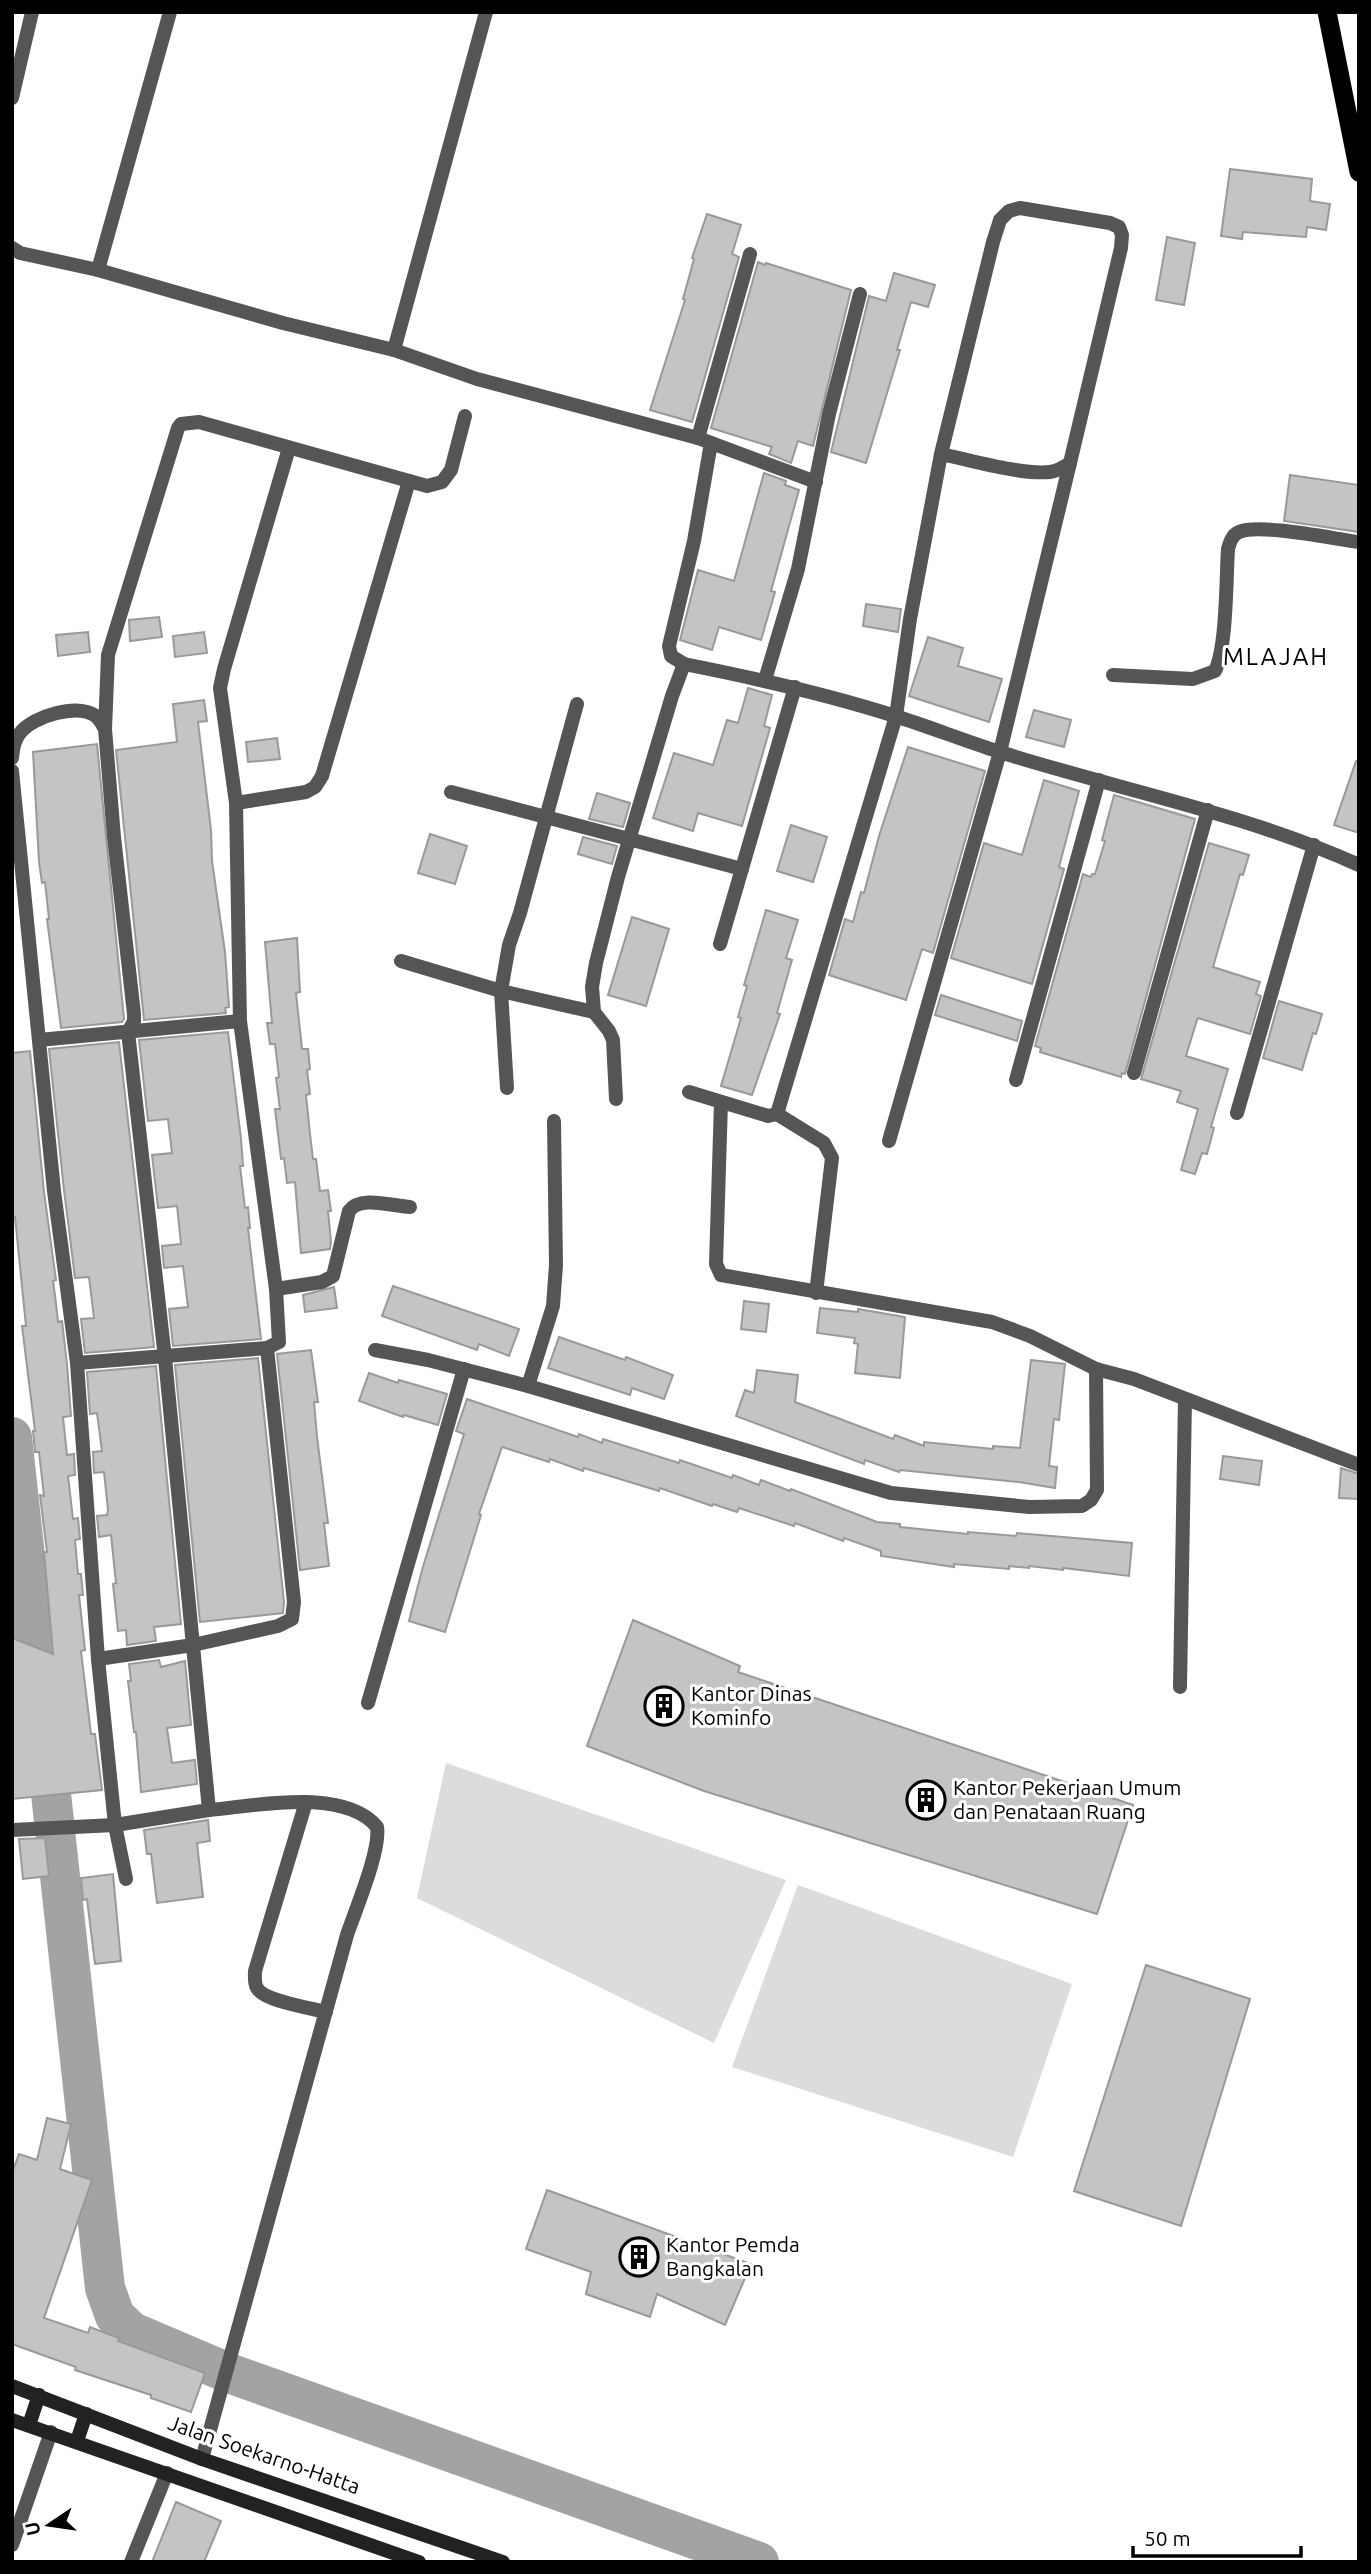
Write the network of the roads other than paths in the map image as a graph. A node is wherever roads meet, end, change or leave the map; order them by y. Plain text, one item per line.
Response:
1 (32, 12) edge
2 (170, 12) edge
3 (486, 12) edge
4 (1327, 12) edge
5 (12, 98) edge
6 (1359, 172) edge
7 (12, 248) edge
8 (750, 254) dead end
9 (98, 270) junction
10 (860, 294) dead end
11 (394, 350) junction
12 (465, 416) dead end
13 (705, 441) junction
14 (289, 448) junction
15 (941, 454) junction
16 (1070, 463) junction
17 (410, 481) junction
18 (816, 482) junction
19 (1359, 542) edge
20 (684, 664) junction
21 (1113, 675) dead end
22 (765, 680) junction
23 (795, 687) junction
24 (577, 704) dead end
25 (896, 716) junction
26 (105, 729) junction
27 (1000, 752) junction
28 (12, 758) edge
29 (12, 771) edge
30 (1099, 780) junction
31 (451, 792) dead end
32 (236, 803) junction
33 (1208, 810) junction
34 (546, 816) junction
35 (630, 838) junction
36 (1314, 845) junction
37 (1359, 865) edge
38 (742, 869) junction
39 (720, 944) dead end
40 (401, 961) dead end
41 (501, 991) junction
42 (594, 1012) junction
43 (240, 1021) junction
44 (128, 1032) junction
45 (39, 1040) junction
46 (1134, 1073) dead end
47 (1016, 1080) dead end
48 (507, 1088) dead end
49 (689, 1091) dead end
50 (616, 1099) dead end
51 (721, 1102) junction
52 (1237, 1113) dead end
53 (777, 1114) junction
54 (554, 1121) dead end
55 (888, 1141) dead end
56 (410, 1207) dead end
57 (276, 1289) junction
58 (816, 1293) junction
59 (267, 1349) junction
60 (374, 1350) dead end
61 (165, 1358) junction
62 (77, 1363) junction
63 (464, 1368) junction
64 (1096, 1369) junction
65 (528, 1386) junction
66 (1185, 1399) junction
67 (1359, 1465) edge
68 (193, 1645) junction
69 (98, 1659) junction
70 (1180, 1687) dead end
71 (368, 1703) dead end
72 (306, 1802) junction
73 (209, 1810) junction
74 (115, 1825) junction
75 (12, 1830) edge
76 (126, 1879) dead end
77 (326, 2012) junction
78 (12, 2386) edge
79 (39, 2395) junction
80 (86, 2414) junction
81 (12, 2420) edge
82 (29, 2425) junction
83 (51, 2432) junction
84 (77, 2441) junction
85 (202, 2459) junction
86 (167, 2473) junction
87 (12, 2545) edge
88 (131, 2562) edge
89 (419, 2562) edge
90 (503, 2562) edge

1 - 5 street
2 - 9 street
3 - 11 street
4 - 6 highway
7 - 9 street
8 - 13 street
9 - 11 street
10 - 18 street
11 - 13 street
12 - 17 street
13 - 18 street
13 - 20 street
14 - 17 street
14 - 26 street
14 - 32 street
15 - 16 street
15 - 16 street
15 - 25 street
16 - 27 street
17 - 32 street
18 - 22 street
19 - 21 street
20 - 22 street
20 - 35 street
22 - 23 street
23 - 25 street
23 - 38 street
24 - 34 street
25 - 27 street
25 - 53 street
26 - 28 street
26 - 44 street
27 - 30 street
27 - 55 street
29 - 45 street
30 - 33 street
30 - 47 street
31 - 34 street
32 - 43 street
33 - 36 street
33 - 46 street
34 - 35 street
34 - 41 street
35 - 38 street
35 - 42 street
36 - 37 street
36 - 52 street
38 - 39 street
40 - 41 street
41 - 42 street
41 - 48 street
42 - 50 street
43 - 44 street
43 - 57 street
44 - 45 street
44 - 61 street
45 - 62 street
49 - 51 street
51 - 53 street
51 - 58 street
53 - 58 street
54 - 65 street
56 - 57 street
57 - 59 street
58 - 64 street
59 - 61 street
59 - 68 street
60 - 63 street
61 - 62 street
61 - 68 street
62 - 69 street
63 - 65 street
63 - 71 street
64 - 65 street
64 - 66 street
66 - 67 street
66 - 70 street
68 - 69 street
68 - 73 street
69 - 74 street
72 - 73 street
72 - 77 street
72 - 77 street
73 - 74 street
74 - 75 street
74 - 76 street
77 - 85 street
78 - 79 main road, Jalan Soekarno-Hatta
79 - 80 main road, Jalan Soekarno-Hatta
79 - 82 main road
80 - 84 main road
80 - 85 main road, Jalan Soekarno-Hatta
81 - 82 main road
82 - 83 main road
83 - 84 main road
83 - 87 street
84 - 86 main road
85 - 90 main road, Jalan Soekarno-Hatta
86 - 88 street
86 - 89 main road

